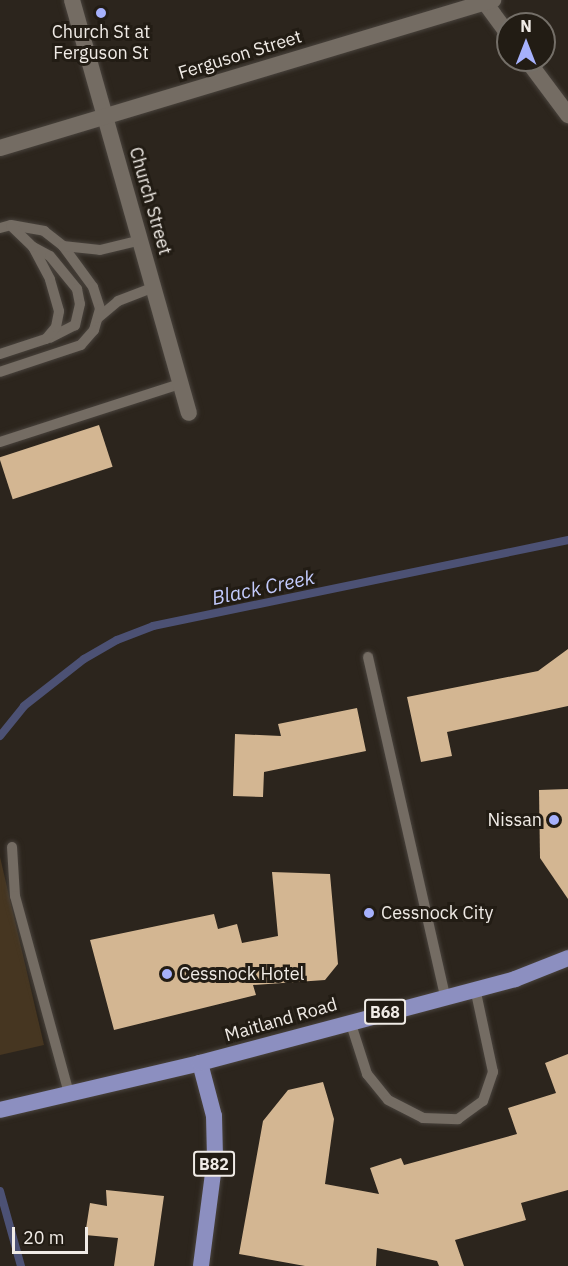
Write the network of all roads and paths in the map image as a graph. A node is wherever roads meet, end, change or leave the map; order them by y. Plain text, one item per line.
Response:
1 (72, 0) edge
2 (487, 1) edge
3 (496, 15) edge
4 (536, 72) edge
5 (568, 115) edge
6 (106, 116) junction
7 (0, 148) edge
8 (6, 227) edge
9 (141, 240) junction
10 (63, 246) junction
11 (33, 247) junction
12 (155, 287) junction
13 (98, 318) junction
14 (46, 339) junction
15 (0, 354) edge
16 (0, 372) edge
17 (180, 384) junction
18 (189, 413) dead end
19 (0, 442) edge
20 (368, 657) dead end
21 (12, 847) dead end
22 (568, 958) edge
23 (475, 988) junction
24 (445, 996) junction
25 (350, 1021) junction
26 (200, 1063) junction
27 (69, 1093) junction
28 (1, 1110) edge
29 (201, 1266) edge

1 - 6 street, Church Street
2 - 3 street
2 - 6 street, Ferguson Street
4 - 5 street
6 - 7 street, Ferguson Street
6 - 9 street, Church Street
8 - 10 lane
8 - 11 lane
9 - 10 lane
9 - 12 street, Church Street
10 - 13 lane
11 - 14 lane
11 - 14 lane
12 - 13 lane
12 - 17 street, Church Street
13 - 16 lane
14 - 15 lane
17 - 18 street, Church Street
17 - 19 lane
20 - 24 lane
21 - 27 lane
22 - 23 main road, Maitland Road / B68
23 - 24 main road, Maitland Road / B68
23 - 25 lane
24 - 25 main road, Maitland Road / B68
25 - 26 main road, Maitland Road / B68
26 - 27 main road, Maitland Road
26 - 29 main road, B82
27 - 28 main road, Maitland Road

